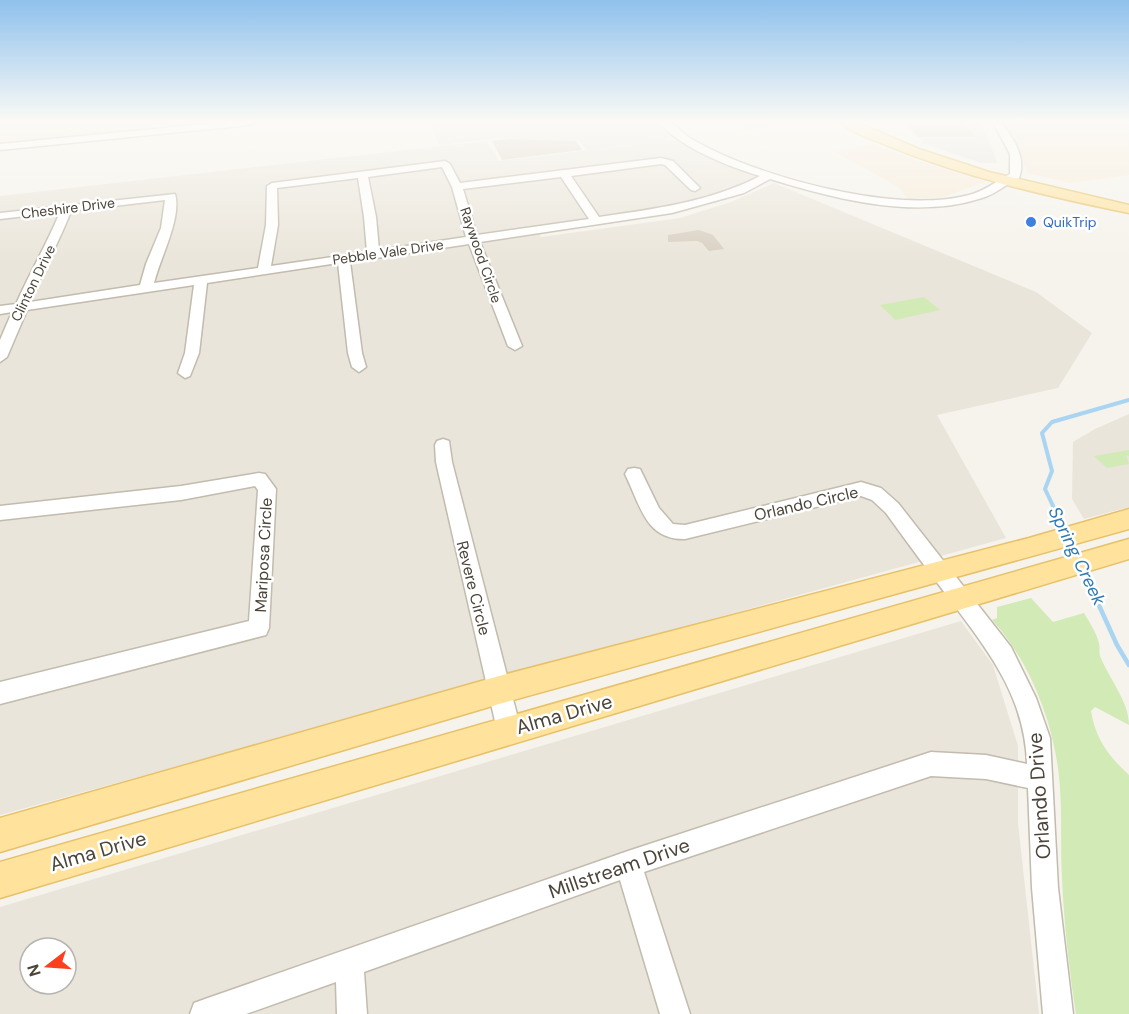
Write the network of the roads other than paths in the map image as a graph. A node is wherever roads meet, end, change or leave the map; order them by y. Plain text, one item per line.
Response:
1 (401, 169) edge
2 (448, 169) edge
3 (594, 169) edge
4 (676, 169) edge
5 (755, 169) edge
6 (991, 169) edge
7 (995, 169) edge
8 (1008, 169) edge
9 (1011, 169) edge
10 (564, 173) junction
11 (362, 174) junction
12 (1010, 174) junction
13 (770, 175) junction
14 (457, 187) junction
15 (695, 188) dead end
16 (1116, 202) edge
17 (67, 208) junction
18 (1129, 209) edge
19 (0, 216) edge
20 (596, 221) junction
21 (473, 240) junction
22 (373, 255) junction
23 (344, 259) junction
24 (264, 271) junction
25 (201, 280) junction
26 (146, 288) junction
27 (20, 307) junction
28 (0, 310) edge
29 (515, 346) dead end
30 (0, 357) edge
31 (359, 367) dead end
32 (185, 373) dead end
33 (443, 445) dead end
34 (634, 474) dead end
35 (0, 513) edge
36 (1129, 519) edge
37 (1121, 551) edge
38 (1034, 562) junction
39 (941, 571) junction
40 (962, 597) junction
41 (499, 690) junction
42 (0, 693) edge
43 (509, 730) junction
44 (1039, 779) junction
45 (0, 835) edge
46 (628, 864) junction
47 (0, 880) edge
48 (349, 964) junction
49 (205, 1014) edge
50 (352, 1014) edge
51 (675, 1014) edge
52 (1058, 1014) edge

1 - 11 street, Raywood Circle
2 - 14 street, Raywood Circle
3 - 10 street
4 - 15 street
5 - 13 street
6 - 12 main road
7 - 12 main road
8 - 12 street
9 - 12 street
10 - 14 street
10 - 20 street
11 - 22 street
11 - 24 street
12 - 13 street
12 - 16 main road
12 - 16 main road
13 - 20 street, Pebble Vale Drive
14 - 21 street, Raywood Circle
16 - 18 main road
17 - 19 street, Cheshire Drive
17 - 26 street, Cheshire Drive
17 - 27 street, Clinton Drive
20 - 21 street, Pebble Vale Drive
21 - 22 street, Pebble Vale Drive
21 - 29 street, Raywood Circle
22 - 23 street, Pebble Vale Drive
23 - 24 street, Pebble Vale Drive
23 - 31 street
24 - 25 street, Pebble Vale Drive
25 - 26 street, Pebble Vale Drive
25 - 32 street
26 - 27 street, Pebble Vale Drive
27 - 28 street, Pebble Vale Drive
27 - 30 street, Clinton Drive
33 - 41 street, Revere Circle
34 - 39 street, Orlando Circle
35 - 42 street, Mariposa Circle
36 - 38 main road, Alma Drive
37 - 38 main road, Alma Drive
38 - 39 main road, Alma Drive
38 - 40 main road, Alma Drive
39 - 40 street, Orlando Circle
39 - 41 main road, Alma Drive
40 - 43 main road, Alma Drive
40 - 44 street, Orlando Drive
41 - 43 street, Revere Circle
41 - 45 main road, Alma Drive
43 - 47 main road, Alma Drive
44 - 46 street, Millstream Drive
44 - 52 street, Orlando Drive
46 - 48 street, Millstream Drive
46 - 51 street
48 - 49 street, Millstream Drive
48 - 50 street

